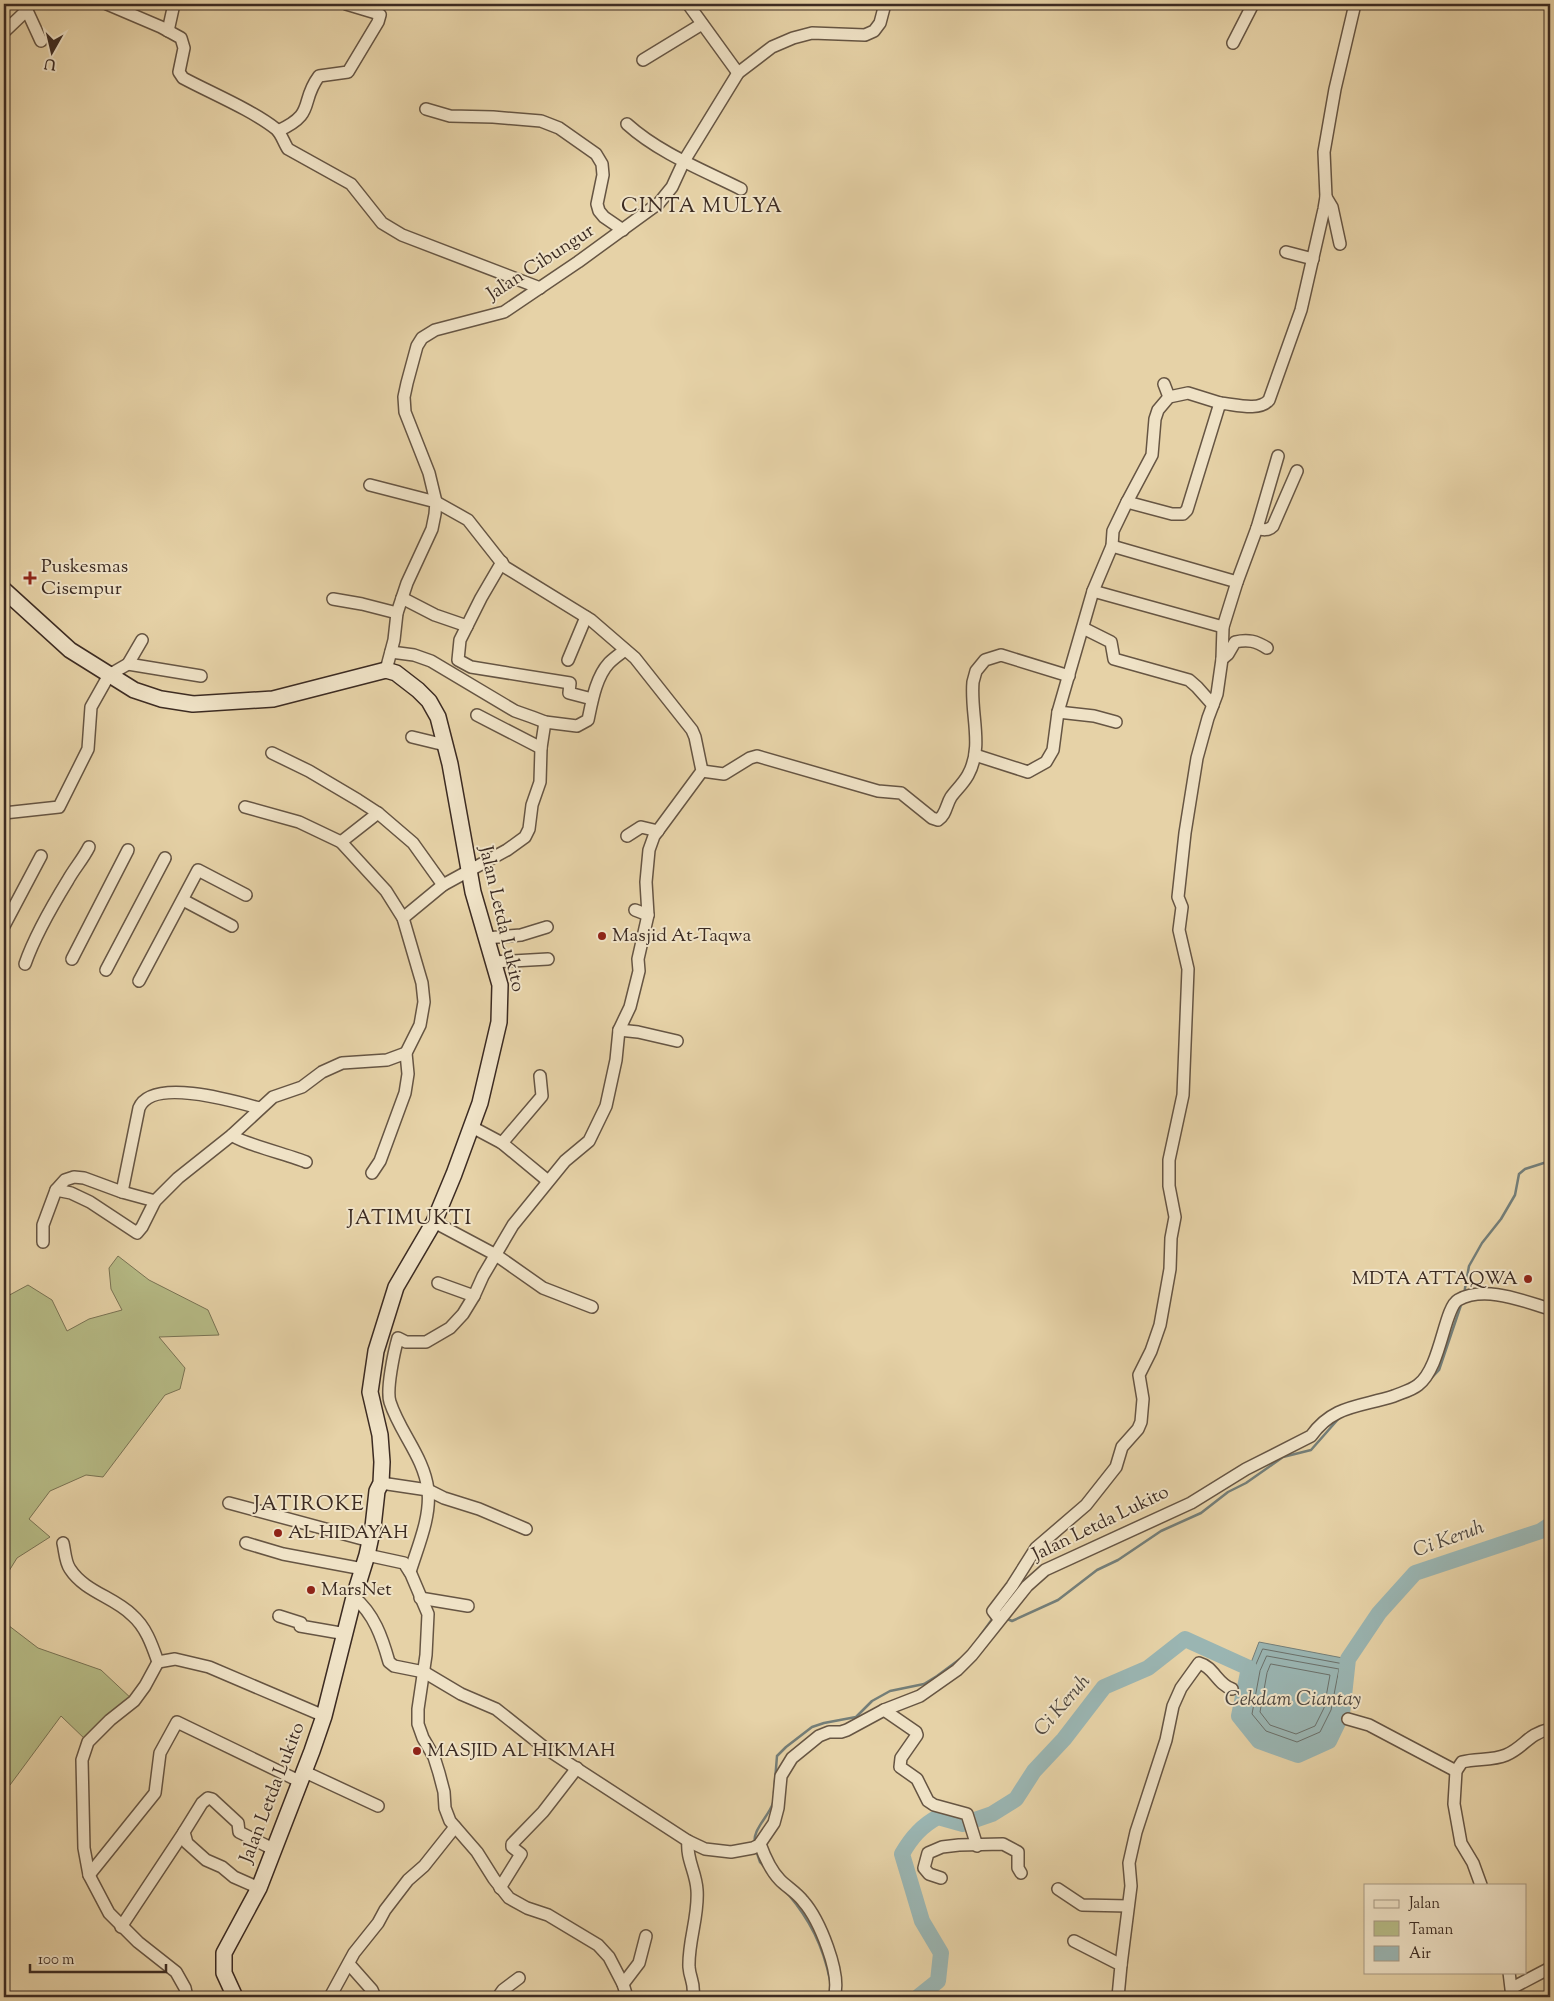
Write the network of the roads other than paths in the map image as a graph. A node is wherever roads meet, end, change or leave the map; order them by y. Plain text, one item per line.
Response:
1 (107, 4) edge
2 (174, 4) edge
3 (346, 4) edge
4 (688, 4) edge
5 (885, 4) edge
6 (1253, 4) edge
7 (1355, 4) edge
8 (25, 7) edge
9 (702, 24) junction
10 (168, 31) junction
11 (4, 32) edge
12 (41, 42) dead end
13 (1233, 42) dead end
14 (643, 60) dead end
15 (738, 73) junction
16 (426, 109) dead end
17 (627, 124) dead end
18 (278, 131) junction
19 (684, 161) junction
20 (741, 189) dead end
21 (1326, 197) junction
22 (623, 230) junction
23 (1340, 244) dead end
24 (1286, 252) dead end
25 (1313, 259) junction
26 (540, 288) junction
27 (1164, 384) dead end
28 (1168, 397) junction
29 (1220, 403) junction
30 (1278, 456) dead end
31 (1298, 472) dead end
32 (370, 485) dead end
33 (436, 502) junction
34 (1127, 502) junction
35 (1257, 528) junction
36 (1112, 546) junction
37 (502, 562) junction
38 (1238, 582) junction
39 (4, 590) edge
40 (1093, 591) junction
41 (402, 598) junction
42 (333, 600) dead end
43 (397, 613) junction
44 (586, 617) junction
45 (467, 626) junction
46 (1223, 627) junction
47 (1083, 628) junction
48 (142, 640) dead end
49 (1267, 648) dead end
50 (625, 650) junction
51 (391, 652) junction
52 (1222, 659) junction
53 (568, 660) dead end
54 (128, 664) junction
55 (386, 670) junction
56 (109, 675) junction
57 (201, 676) dead end
58 (1069, 676) junction
59 (592, 700) junction
60 (1212, 705) junction
61 (1058, 712) junction
62 (477, 716) dead end
63 (545, 722) junction
64 (1116, 722) dead end
65 (412, 737) dead end
66 (446, 745) junction
67 (541, 748) junction
68 (272, 753) dead end
69 (976, 755) junction
70 (702, 770) junction
71 (245, 807) dead end
72 (4, 813) edge
73 (378, 813) junction
74 (658, 831) junction
75 (626, 836) dead end
76 (340, 842) junction
77 (89, 847) dead end
78 (128, 850) dead end
79 (41, 856) dead end
80 (165, 858) dead end
81 (80, 864) junction
82 (468, 870) junction
83 (443, 885) junction
84 (246, 895) dead end
85 (183, 900) junction
86 (635, 910) dead end
87 (648, 915) junction
88 (403, 918) junction
89 (4, 926) edge
90 (232, 926) dead end
91 (547, 927) dead end
92 (486, 938) junction
93 (72, 959) dead end
94 (548, 959) dead end
95 (494, 962) junction
96 (106, 970) dead end
97 (139, 981) dead end
98 (619, 1030) junction
99 (677, 1041) dead end
100 (406, 1054) junction
101 (540, 1076) dead end
102 (259, 1108) junction
103 (472, 1127) junction
104 (232, 1135) junction
105 (502, 1143) junction
106 (306, 1162) dead end
107 (372, 1173) dead end
108 (548, 1181) junction
109 (56, 1190) junction
110 (122, 1192) junction
111 (155, 1201) junction
112 (434, 1222) junction
113 (43, 1242) dead end
114 (496, 1255) junction
115 (438, 1283) dead end
116 (474, 1296) junction
117 (592, 1307) dead end
118 (1550, 1309) edge
119 (382, 1335) junction
120 (398, 1338) junction
121 (380, 1483) junction
122 (428, 1490) junction
123 (229, 1503) dead end
124 (526, 1529) dead end
125 (63, 1543) dead end
126 (246, 1543) dead end
127 (367, 1555) junction
128 (410, 1572) junction
129 (354, 1597) junction
130 (420, 1598) junction
131 (468, 1606) dead end
132 (279, 1616) dead end
133 (999, 1616) junction
134 (346, 1634) junction
135 (158, 1662) junction
136 (424, 1672) junction
137 (1232, 1689) dead end
138 (884, 1710) junction
139 (324, 1716) junction
140 (1348, 1719) dead end
141 (1550, 1729) edge
142 (577, 1768) junction
143 (1456, 1770) junction
144 (302, 1777) junction
145 (378, 1806) dead end
146 (455, 1827) junction
147 (184, 1832) junction
148 (688, 1841) junction
149 (757, 1846) junction
150 (977, 1846) junction
151 (273, 1849) junction
152 (1021, 1873) dead end
153 (89, 1875) junction
154 (941, 1878) dead end
155 (1480, 1884) edge
156 (259, 1888) junction
157 (500, 1888) junction
158 (1058, 1888) dead end
159 (1128, 1906) junction
160 (122, 1927) junction
161 (646, 1936) dead end
162 (1074, 1941) dead end
163 (348, 1964) junction
164 (1121, 1965) junction
165 (1550, 1968) edge
166 (1509, 1974) edge
167 (518, 1978) dead end
168 (623, 1984) junction
169 (1512, 1993) edge
170 (835, 1996) edge
171 (187, 1997) edge
172 (235, 1997) edge
173 (330, 1997) edge
174 (375, 1997) edge
175 (498, 1997) edge
176 (627, 1997) edge
177 (693, 1997) edge
178 (1118, 1997) edge

1 - 10 street
2 - 10 street
3 - 18 street
4 - 9 street
5 - 15 street
6 - 13 street
7 - 21 street
8 - 11 street
8 - 12 street
9 - 14 street
9 - 15 street
10 - 18 street
15 - 19 street, Jalan Cibungur
16 - 22 street
17 - 19 street
18 - 26 street
19 - 20 street
19 - 22 street, Jalan Cibungur
21 - 23 street
21 - 25 street
22 - 26 street, Jalan Cibungur
24 - 25 street
25 - 29 street
26 - 33 street, Jalan Cibungur
27 - 28 street
28 - 29 street
28 - 34 street
29 - 34 street
30 - 35 street
31 - 35 street
32 - 33 street
33 - 37 street
33 - 41 street, Jalan Cibungur
34 - 36 street
35 - 38 street
36 - 38 street
36 - 40 street
37 - 44 street
37 - 45 street
38 - 46 street
39 - 56 street
40 - 46 street
40 - 47 street
41 - 43 street, Jalan Cibungur
41 - 45 street
42 - 43 street
43 - 51 street, Jalan Cibungur
44 - 50 street
44 - 53 street
45 - 59 street
46 - 52 street
47 - 58 street
47 - 60 street
48 - 54 street
49 - 52 street
50 - 59 street
50 - 70 street
51 - 55 street, Jalan Cibungur
51 - 63 street
52 - 60 street
54 - 56 street
54 - 57 street
55 - 56 street
55 - 66 street, Jalan Letda Lukito
56 - 72 street
58 - 61 street
58 - 69 street
59 - 63 street
60 - 133 street
61 - 64 street
61 - 69 street
62 - 67 street
63 - 67 street
65 - 66 street
66 - 82 street, Jalan Letda Lukito
67 - 82 street
68 - 73 street
69 - 70 street
70 - 74 street
71 - 76 street
73 - 76 street
73 - 83 street
74 - 75 street
74 - 87 street
76 - 88 street
77 - 81 street
78 - 93 street
79 - 89 street
80 - 96 street
81 - 81 street
82 - 83 street
82 - 92 street, Jalan Letda Lukito
83 - 88 street
84 - 85 street
85 - 90 street
85 - 97 street
86 - 87 street
87 - 98 street
88 - 100 street
91 - 92 street
92 - 95 street, Jalan Letda Lukito
94 - 95 street
95 - 103 street, Jalan Letda Lukito
98 - 99 street
98 - 108 street
100 - 102 street
100 - 107 street
101 - 105 street
102 - 104 street
102 - 110 street
103 - 105 street
103 - 112 street, Jalan Letda Lukito
104 - 106 street
104 - 111 street
105 - 108 street
108 - 114 street
109 - 110 street
109 - 111 street
109 - 113 street
110 - 111 street
112 - 114 street
112 - 119 street, Jalan Letda Lukito
114 - 116 street
114 - 117 street
115 - 116 street
116 - 120 street
118 - 133 street, Jalan Letda Lukito
119 - 120 street
119 - 121 street, Jalan Letda Lukito
120 - 122 street
121 - 122 street
121 - 127 street, Jalan Letda Lukito
122 - 124 street
122 - 128 street
123 - 127 street
125 - 135 street
126 - 127 street
127 - 128 street
127 - 129 street, Jalan Letda Lukito
128 - 130 street
129 - 134 street, Jalan Letda Lukito
129 - 136 street
130 - 131 street
130 - 136 street
132 - 134 street
133 - 138 street, Jalan Letda Lukito
134 - 139 street, Jalan Letda Lukito
135 - 139 street
135 - 153 street
136 - 142 street
136 - 146 street
137 - 159 street
138 - 149 street, Jalan Letda Lukito
138 - 150 street
139 - 144 street, Jalan Letda Lukito
140 - 143 street
141 - 143 street
142 - 148 street
142 - 157 street
143 - 155 street
144 - 145 street
144 - 151 street, Jalan Letda Lukito
144 - 153 street
146 - 157 street
146 - 163 street
147 - 151 street
147 - 156 street
147 - 160 street
148 - 149 street
148 - 177 street
149 - 170 street
150 - 152 street
150 - 154 street
151 - 156 street, Jalan Letda Lukito
153 - 160 street
156 - 172 street, Jalan Letda Lukito
157 - 168 street
158 - 159 street
159 - 164 street
160 - 171 street
161 - 168 street
162 - 164 street
163 - 173 street
163 - 174 street
164 - 178 street
165 - 169 street
166 - 169 street
167 - 175 street
168 - 176 street

